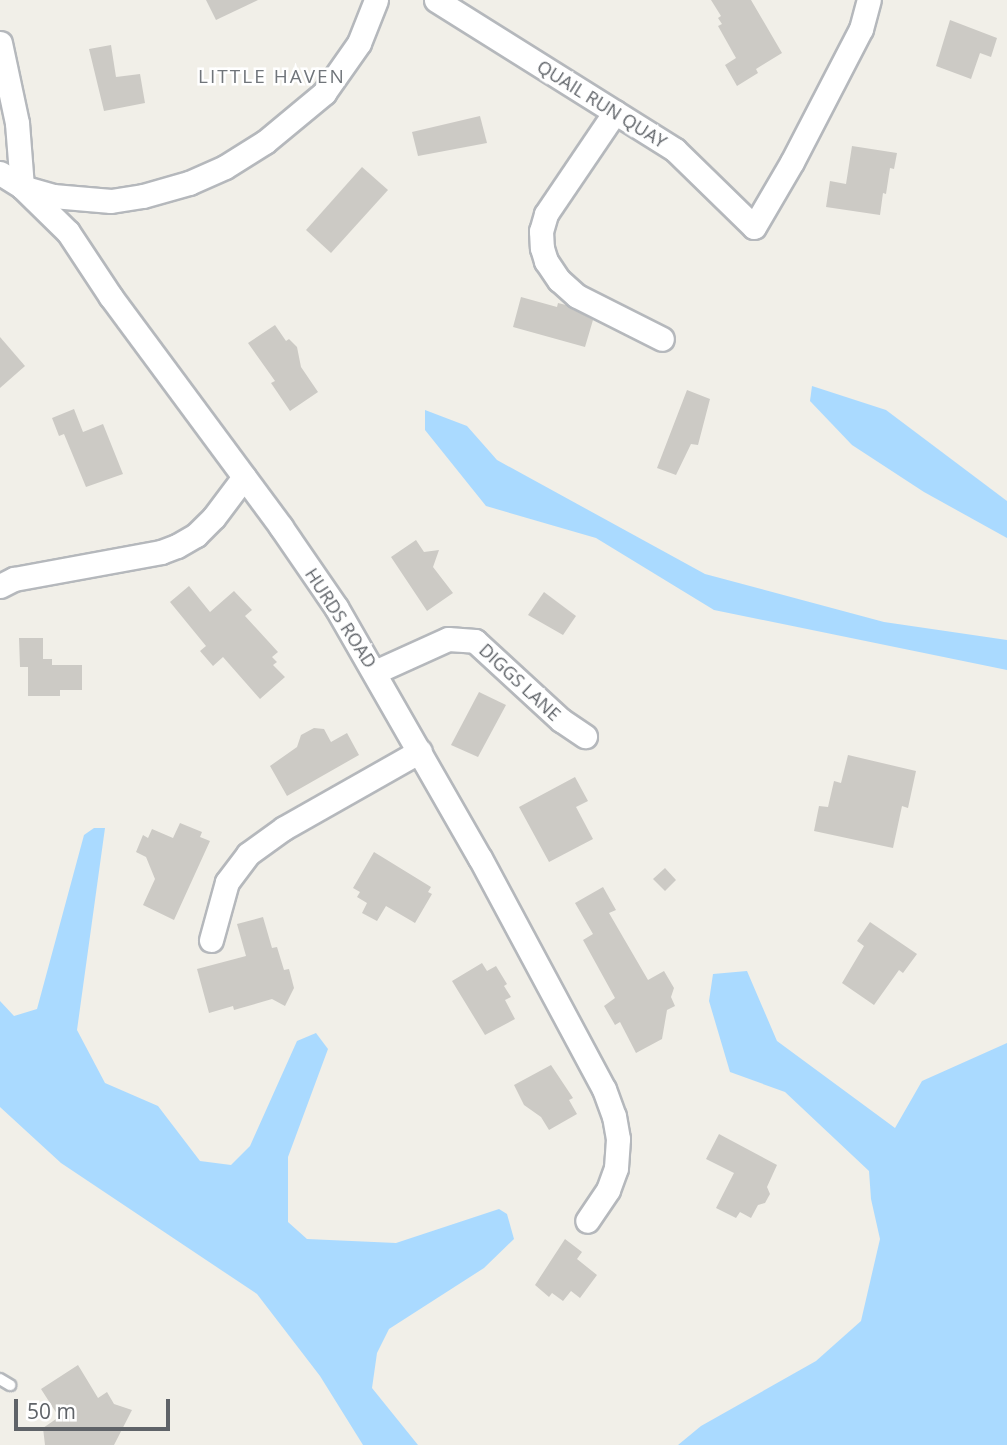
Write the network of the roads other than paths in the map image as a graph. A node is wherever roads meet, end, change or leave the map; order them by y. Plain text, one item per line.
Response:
1 (376, 0) edge
2 (436, 0) edge
3 (869, 0) edge
4 (0, 43) edge
5 (615, 112) junction
6 (0, 173) edge
7 (22, 187) junction
8 (662, 339) dead end
9 (244, 477) junction
10 (0, 586) edge
11 (376, 672) junction
12 (585, 736) dead end
13 (420, 751) junction
14 (211, 940) dead end
15 (587, 1221) dead end

1 - 7 street
2 - 5 street, QUAIL RUN QUAY
3 - 5 street, QUAIL RUN QUAY
4 - 7 street
5 - 8 street
6 - 7 street
7 - 9 street, HURDS ROAD
9 - 10 street
9 - 11 street, HURDS ROAD
11 - 12 street, DIGGS LANE
11 - 13 street, HURDS ROAD
13 - 14 street
13 - 15 street, HURDS ROAD

